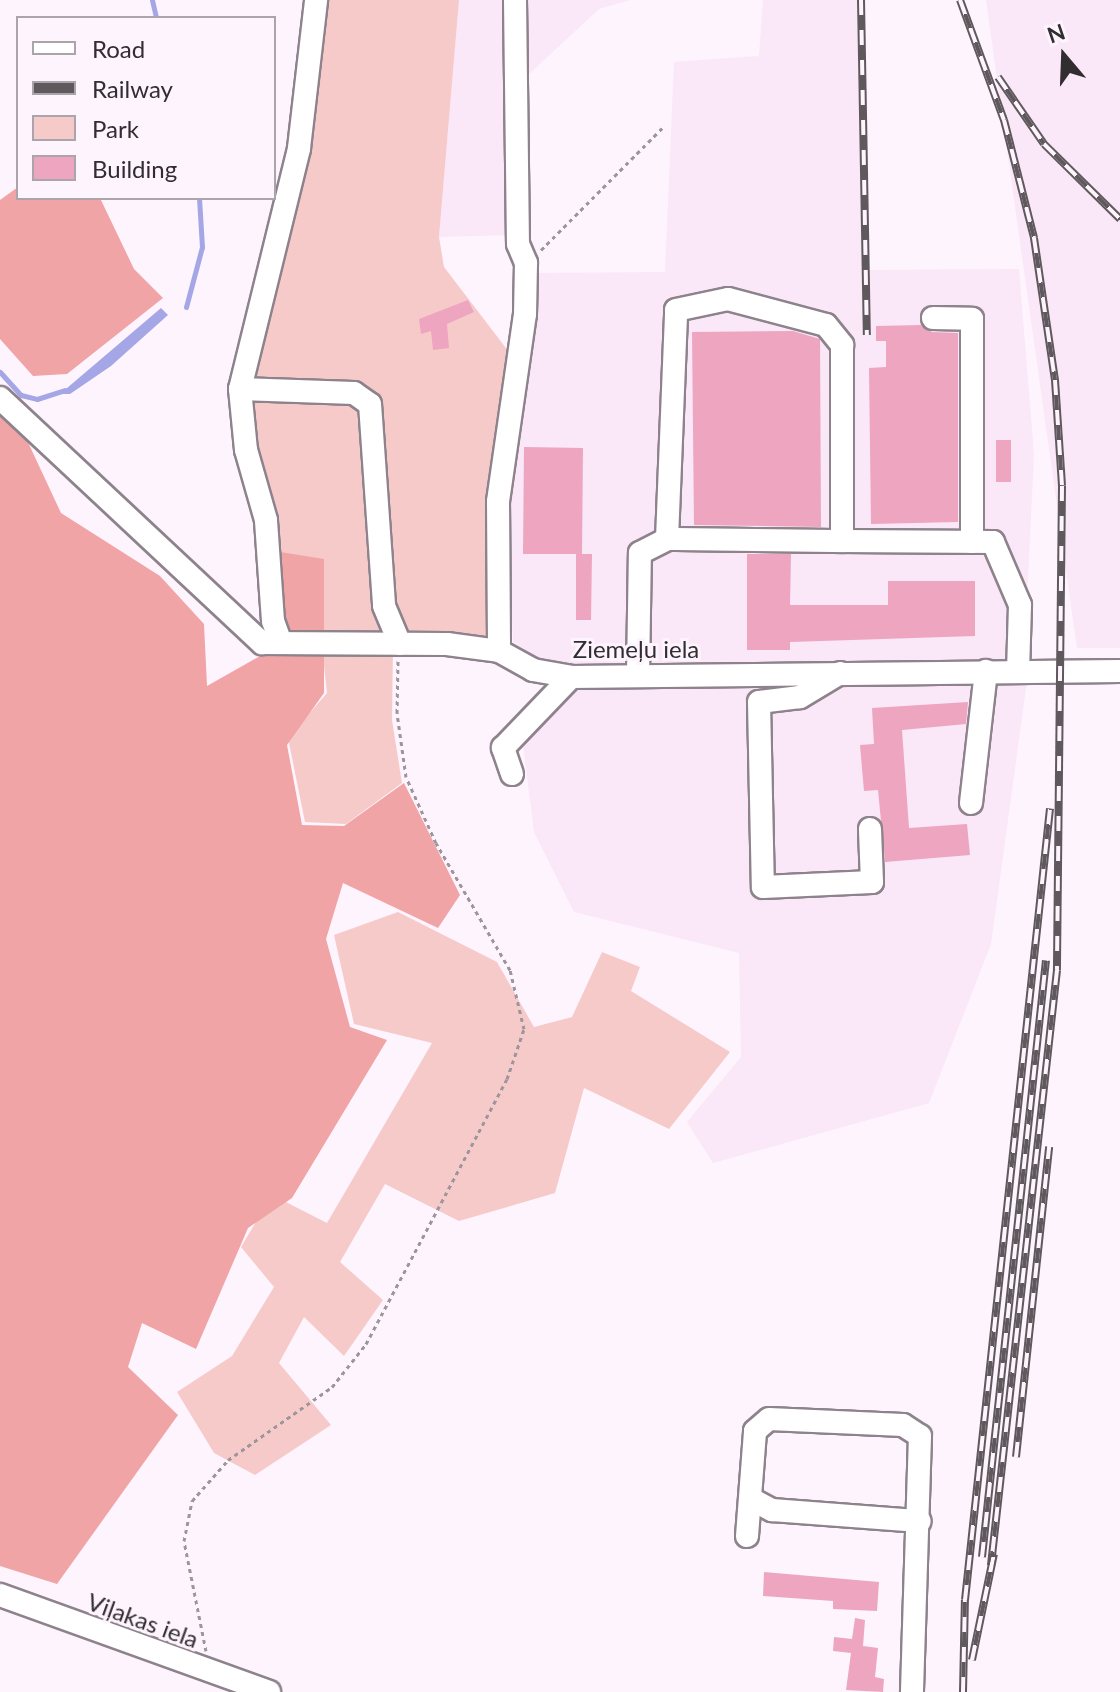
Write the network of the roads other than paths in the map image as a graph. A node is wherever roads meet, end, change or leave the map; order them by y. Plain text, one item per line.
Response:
1 (316, 0) edge
2 (515, 0) edge
3 (933, 318) dead end
4 (240, 389) junction
5 (0, 398) edge
6 (667, 539) junction
7 (842, 541) junction
8 (972, 542) junction
9 (281, 643) junction
10 (400, 644) junction
11 (499, 651) junction
12 (986, 671) junction
13 (1018, 671) junction
14 (1120, 671) edge
15 (841, 673) junction
16 (638, 675) junction
17 (571, 677) junction
18 (512, 774) dead end
19 (971, 803) dead end
20 (870, 829) dead end
21 (751, 1499) junction
22 (920, 1521) junction
23 (747, 1536) dead end
24 (0, 1595) edge
25 (269, 1692) edge
26 (912, 1692) edge

1 - 4 street
2 - 11 street
3 - 8 street
4 - 9 street
4 - 10 street
5 - 9 street
6 - 7 street
6 - 7 street
6 - 16 street
7 - 8 street
8 - 13 street
9 - 10 street
10 - 11 street
11 - 17 street, Ziemeļu iela
12 - 13 street, Ziemeļu iela
12 - 15 street, Ziemeļu iela
12 - 19 street
13 - 14 street, Ziemeļu iela
15 - 16 street, Ziemeļu iela
15 - 20 street
16 - 17 street, Ziemeļu iela
17 - 18 street
21 - 22 street
21 - 22 street
21 - 23 street
22 - 26 street
24 - 25 street, Viļakas iela

